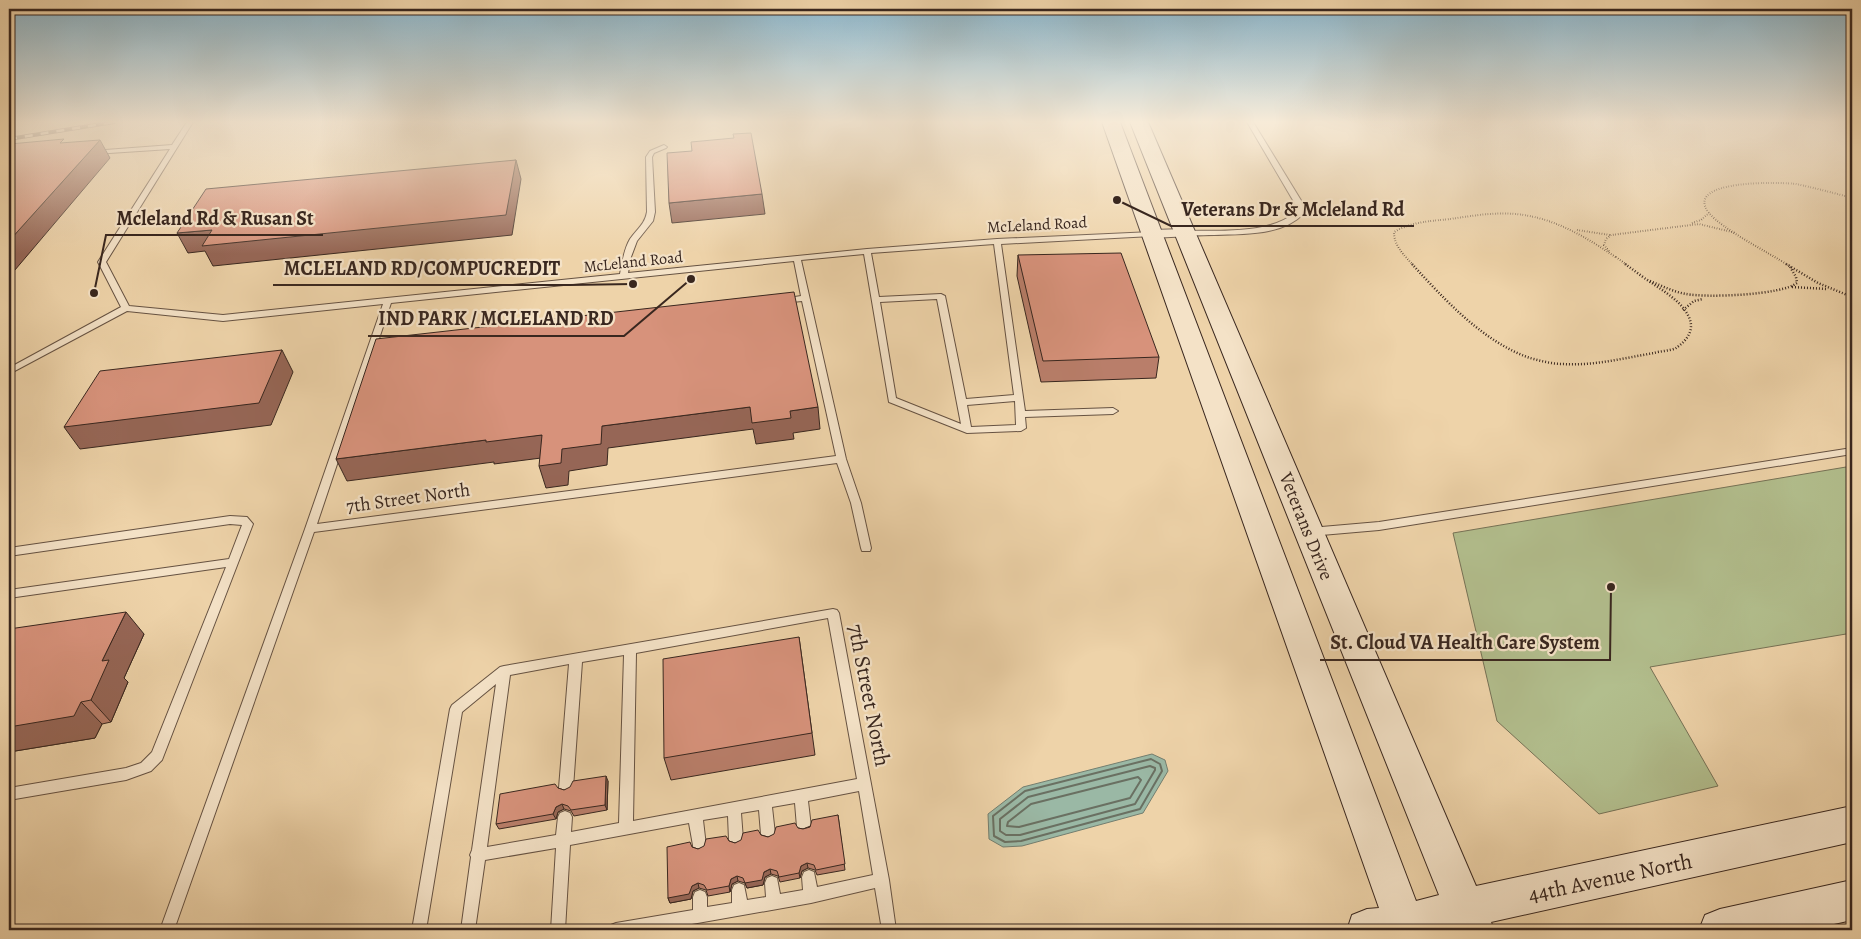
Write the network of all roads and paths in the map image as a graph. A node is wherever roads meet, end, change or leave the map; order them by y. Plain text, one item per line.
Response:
1 (162, 166) edge
2 (649, 166) edge
3 (1127, 166) edge
4 (1157, 166) edge
5 (1276, 166) edge
6 (1852, 197) edge
7 (1709, 213) junction
8 (1687, 224) junction
9 (1572, 229) junction
10 (1185, 233) junction
11 (1736, 233) junction
12 (1152, 234) junction
13 (1611, 235) junction
14 (997, 241) junction
15 (867, 251) junction
16 (1617, 258) junction
17 (797, 259) junction
18 (1789, 265) junction
19 (624, 277) junction
20 (1642, 277) junction
21 (1792, 287) junction
22 (1835, 291) junction
23 (1708, 297) junction
24 (1852, 297) edge
25 (806, 298) junction
26 (874, 300) junction
27 (388, 301) junction
28 (776, 301) edge
29 (126, 308) junction
30 (1683, 310) junction
31 (9, 371) edge
32 (1019, 398) junction
33 (962, 402) junction
34 (1113, 411) dead end
35 (1019, 414) junction
36 (967, 430) junction
37 (1852, 451) edge
38 (841, 459) junction
39 (310, 529) junction
40 (1309, 532) junction
41 (866, 548) dead end
42 (9, 552) edge
43 (233, 562) junction
44 (9, 594) edge
45 (630, 648) junction
46 (576, 658) junction
47 (504, 671) junction
48 (865, 784) junction
49 (566, 788) edge
50 (9, 794) edge
51 (801, 796) junction
52 (765, 802) junction
53 (734, 808) junction
54 (696, 815) junction
55 (565, 818) dead end
56 (1852, 824) edge
57 (804, 827) edge
58 (626, 828) junction
59 (768, 834) dead end
60 (564, 840) junction
61 (736, 840) edge
62 (699, 846) edge
63 (478, 856) junction
64 (809, 877) dead end
65 (882, 880) junction
66 (772, 884) dead end
67 (739, 890) dead end
68 (811, 896) junction
69 (700, 897) dead end
70 (1852, 900) edge
71 (774, 902) junction
72 (740, 909) junction
73 (700, 915) junction
74 (1470, 919) edge
75 (1393, 928) edge
76 (167, 930) edge
77 (419, 930) edge
78 (468, 930) edge
79 (558, 930) edge
80 (616, 930) edge
81 (889, 930) edge
82 (1720, 930) edge

1 - 29 lane
2 - 19 lane
3 - 12 main road
4 - 10 main road, Veterans Drive
5 - 10 lane
6 - 7 path
7 - 8 path
7 - 11 path
8 - 11 path
8 - 13 path
9 - 13 path
9 - 16 path
9 - 30 path
10 - 12 street
10 - 40 main road, Veterans Drive
11 - 18 path
12 - 14 lane, McLeland Road
12 - 75 main road
13 - 16 path
14 - 15 lane, McLeland Road
14 - 32 lane
15 - 17 lane, McLeland Road
15 - 26 lane
16 - 20 path
17 - 19 lane, McLeland Road
17 - 25 lane
18 - 21 path
18 - 22 path
19 - 27 lane, McLeland Road
20 - 23 path
20 - 30 path
21 - 22 path
21 - 23 path
22 - 24 path
23 - 30 path
25 - 28 lane
25 - 38 lane
26 - 33 lane
26 - 36 lane
27 - 29 lane, McLeland Road
27 - 39 lane
29 - 31 lane
32 - 33 lane
32 - 35 lane
33 - 36 lane
34 - 35 lane
35 - 36 lane
37 - 40 lane
38 - 39 lane, 7th Street North
38 - 41 lane
39 - 76 lane
40 - 74 main road, Veterans Drive
42 - 43 lane
43 - 44 lane
43 - 50 lane
45 - 46 lane, 7th Street North
45 - 48 lane, 7th Street North
45 - 58 lane
46 - 47 lane, 7th Street North
46 - 49 lane
47 - 63 lane
47 - 77 lane
48 - 51 lane
48 - 65 lane, 7th Street North
51 - 52 lane
51 - 57 lane
52 - 53 lane
52 - 59 lane
53 - 54 lane
53 - 61 lane
54 - 58 lane
54 - 62 lane
55 - 60 lane
56 - 74 main road, 44th Avenue North
58 - 60 lane
60 - 63 lane
60 - 79 lane
63 - 78 lane
64 - 68 lane
65 - 68 lane
65 - 81 lane, 7th Street North
66 - 71 lane
67 - 72 lane
68 - 71 lane
69 - 73 lane
70 - 82 main road
71 - 72 lane
72 - 73 lane
73 - 80 lane
74 - 75 main road, 44th Avenue North

